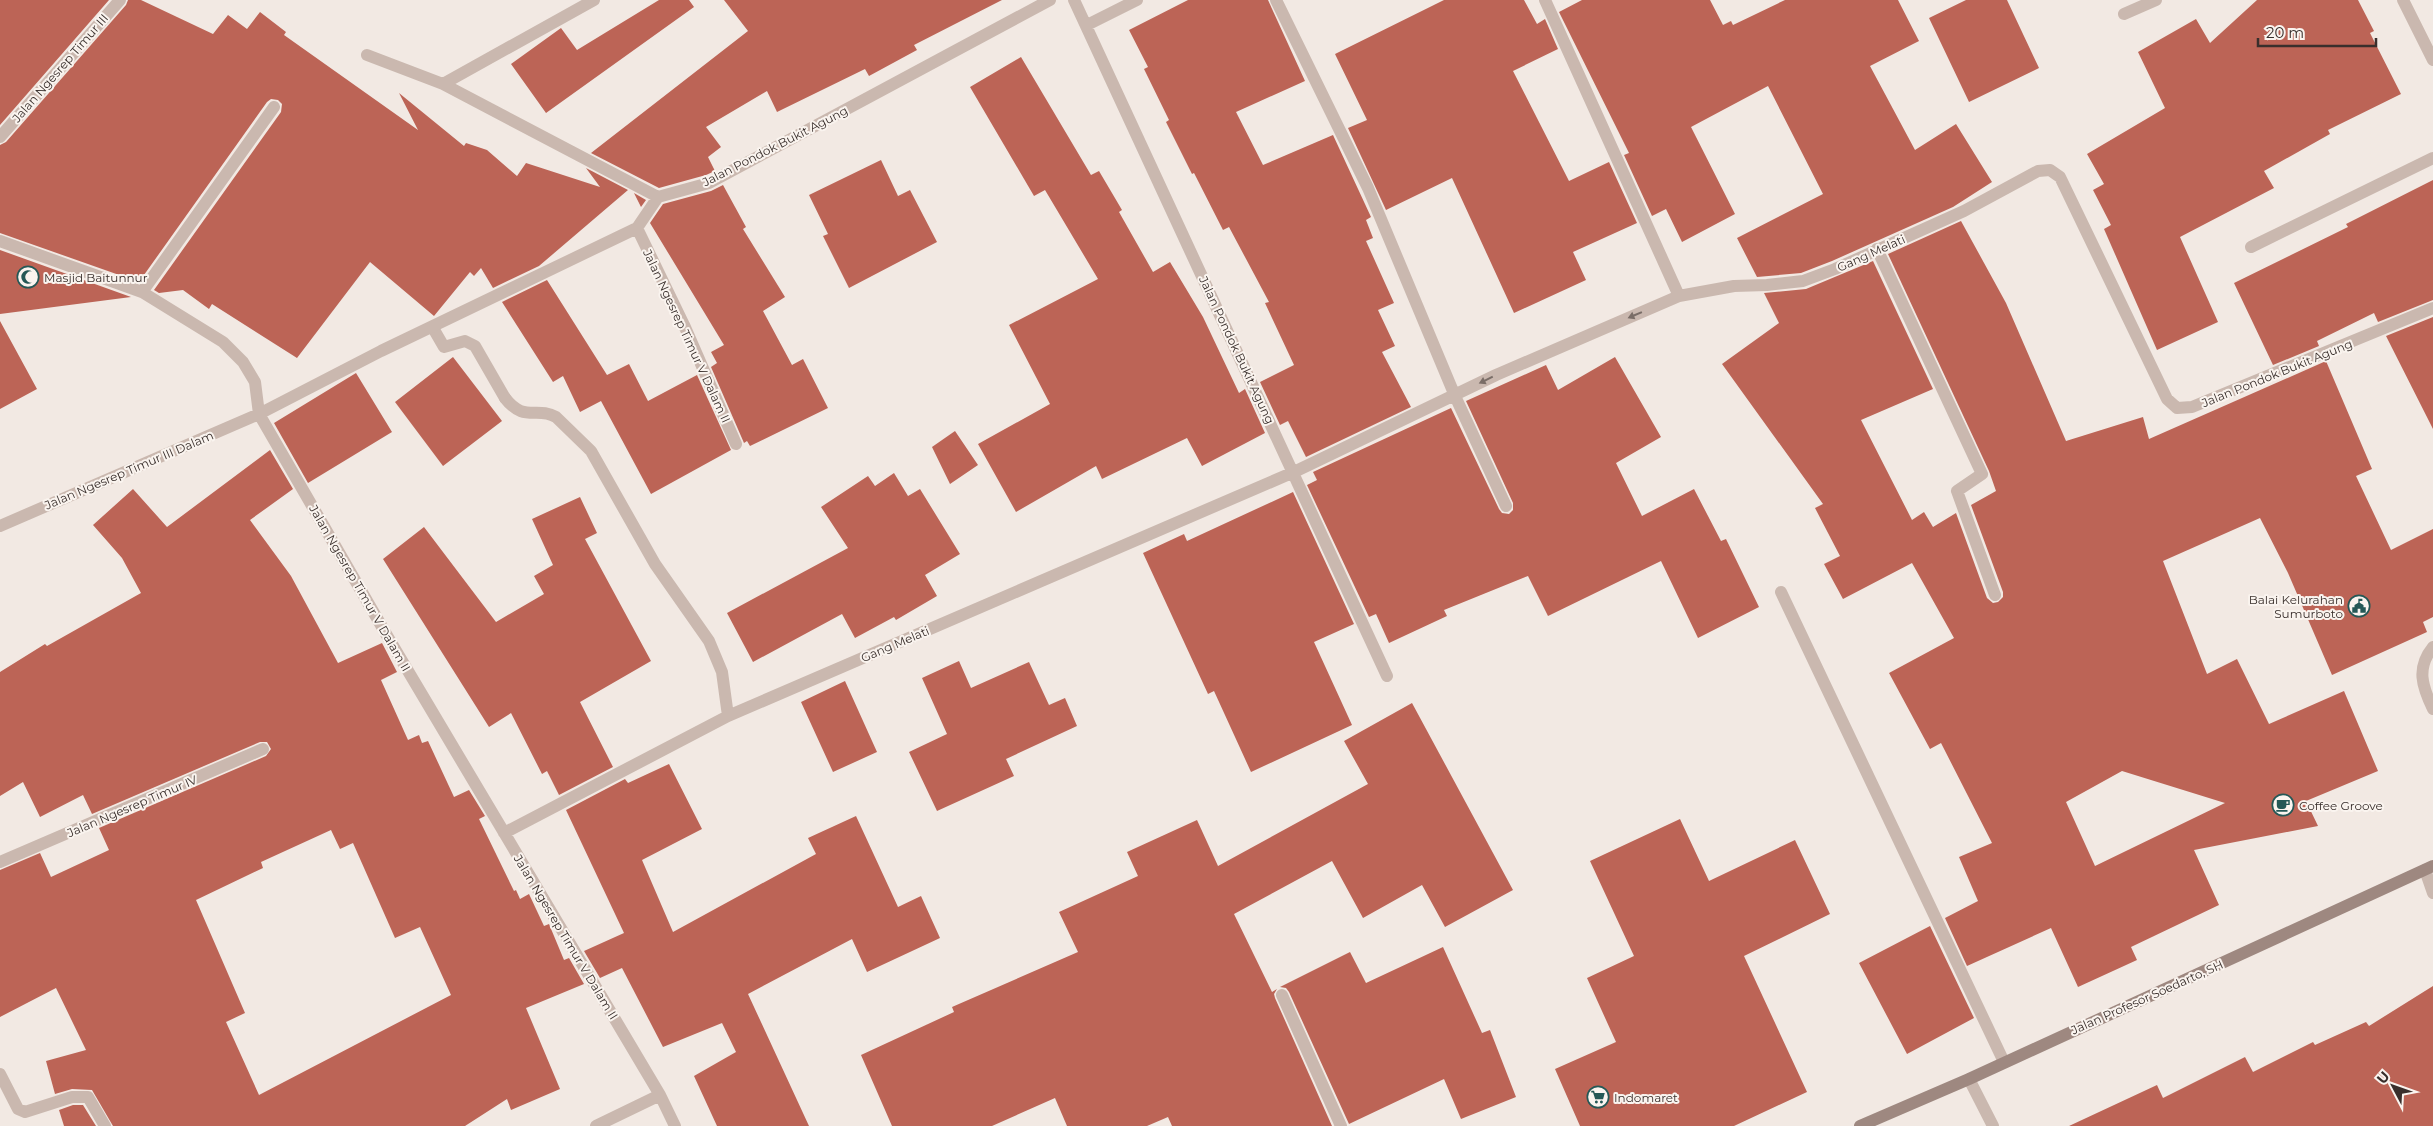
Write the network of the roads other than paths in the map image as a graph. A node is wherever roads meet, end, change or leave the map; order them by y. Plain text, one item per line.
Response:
1 (120, 0) edge
2 (594, 0) edge
3 (1050, 0) edge
4 (1074, 0) edge
5 (1137, 0) edge
6 (1276, 0) edge
7 (1545, 0) edge
8 (2156, 0) edge
9 (2402, 0) edge
10 (2124, 14) dead end
11 (1087, 25) junction
12 (367, 55) dead end
13 (2433, 60) edge
14 (443, 84) junction
15 (274, 107) dead end
16 (0, 137) edge
17 (2433, 158) edge
18 (2050, 170) joint
19 (658, 197) junction
20 (637, 228) junction
21 (0, 241) edge
22 (2251, 247) dead end
23 (1877, 249) junction
24 (142, 292) junction
25 (1679, 296) junction
26 (2433, 308) edge
27 (432, 328) junction
28 (1455, 396) junction
29 (259, 414) junction
30 (736, 444) dead end
31 (1294, 472) junction
32 (1506, 506) dead end
33 (0, 526) edge
34 (1781, 592) dead end
35 (1995, 595) dead end
36 (2433, 647) edge
37 (1387, 676) dead end
38 (2433, 709) edge
39 (728, 716) junction
40 (263, 749) dead end
41 (504, 833) junction
42 (0, 862) edge
43 (2429, 868) edge
44 (2433, 892) edge
45 (1282, 995) dead end
46 (2004, 1062) junction
47 (0, 1074) edge
48 (1968, 1079) junction
49 (660, 1095) junction
50 (105, 1126) edge
51 (596, 1126) edge
52 (675, 1126) edge
53 (1341, 1126) edge
54 (1860, 1126) edge
55 (1993, 1126) edge

1 - 16 street, Jalan Ngesrep Timur III
2 - 14 street
3 - 19 street, Jalan Pondok Bukit Agung
4 - 11 street, Jalan Pondok Bukit Agung
5 - 11 street
6 - 28 street
7 - 25 street
8 - 10 street
9 - 13 street
11 - 31 street, Jalan Pondok Bukit Agung
12 - 14 street
14 - 19 street
15 - 24 street
17 - 22 street
18 - 23 street, Gang Melati
18 - 26 street, Jalan Pondok Bukit Agung
19 - 20 street
20 - 27 street
20 - 30 street, Jalan Ngesrep Timur V Dalam II
21 - 24 street
23 - 25 street, Gang Melati
23 - 35 street
24 - 29 street
25 -> 28 street, Gang Melati
27 - 29 street
27 - 39 street
28 - 31 street, Gang Melati
28 - 32 street
29 - 33 street, Jalan Ngesrep Timur III Dalam
29 - 41 street, Jalan Ngesrep Timur V Dalam II
31 - 37 street, Jalan Pondok Bukit Agung
31 - 39 street, Gang Melati
34 - 46 street
36 - 38 street
39 - 41 street, Gang Melati
40 - 42 street, Jalan Ngesrep Timur IV
41 - 49 street, Jalan Ngesrep Timur V Dalam II
43 - 44 street
43 - 46 main road, Jalan Profesor Soedarto, SH
45 - 53 street
46 - 48 main road, Jalan Profesor Soedarto, SH
47 - 50 street
48 - 54 main road, Jalan Profesor Soedarto, SH
48 - 55 street
49 - 51 street
49 - 52 street, Jalan Ngesrep Timur V Dalam II

